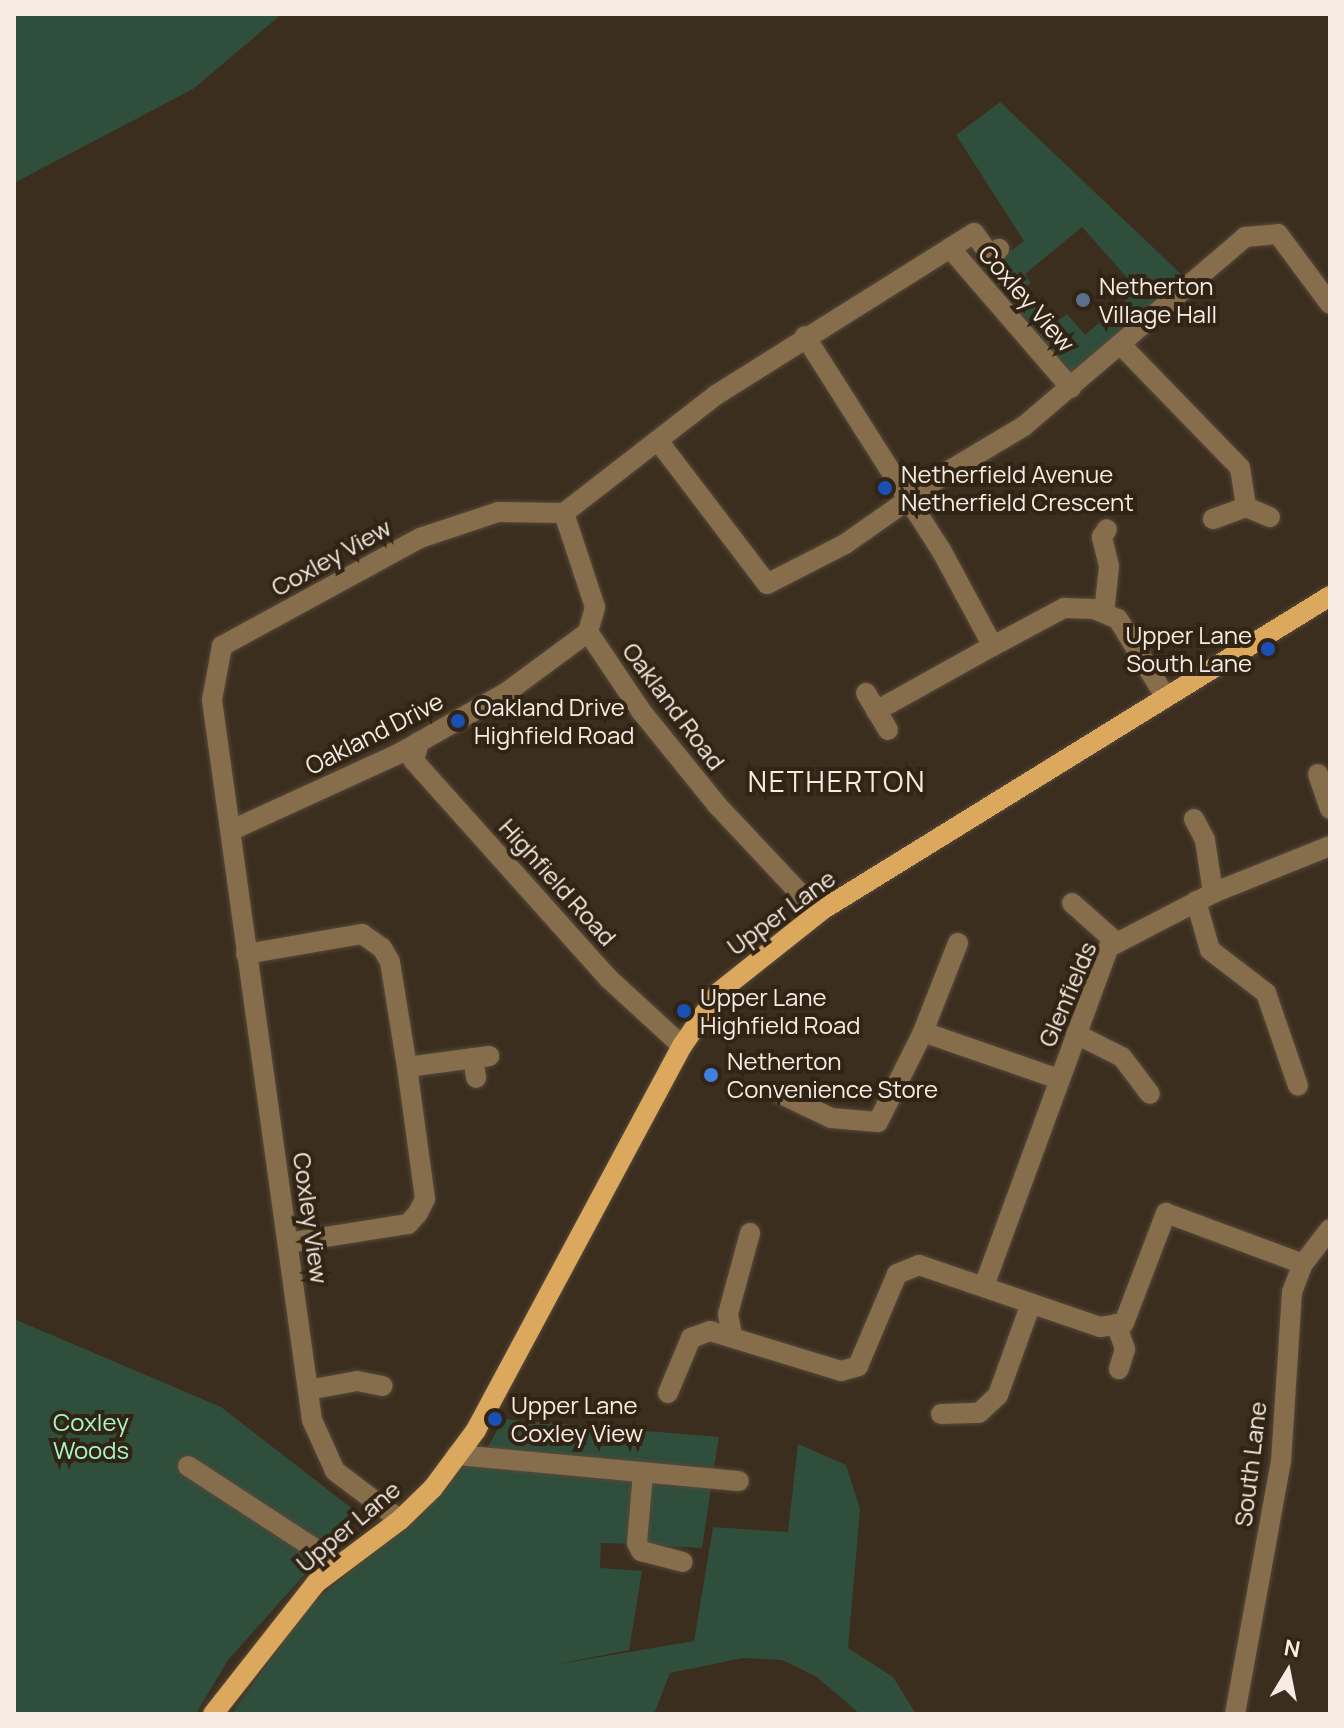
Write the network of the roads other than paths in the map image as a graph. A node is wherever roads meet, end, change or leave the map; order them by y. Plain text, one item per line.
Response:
1 (950, 248) junction
2 (999, 249) dead end
3 (1323, 277) edge
4 (1330, 304) edge
5 (805, 336) junction
6 (1121, 345) junction
7 (1071, 388) junction
8 (659, 442) junction
9 (909, 498) junction
10 (1246, 507) junction
11 (564, 513) junction
12 (1270, 517) dead end
13 (1213, 519) dead end
14 (1107, 529) dead end
15 (1330, 596) edge
16 (1104, 613) junction
17 (588, 632) junction
18 (993, 646) junction
19 (1166, 698) junction
20 (888, 730) dead end
21 (419, 742) junction
22 (1318, 774) dead end
23 (1330, 809) edge
24 (1194, 819) dead end
25 (232, 830) junction
26 (1330, 846) edge
27 (1204, 897) junction
28 (1072, 903) dead end
29 (822, 910) junction
30 (958, 943) dead end
31 (1117, 943) junction
32 (246, 954) junction
33 (923, 1032) junction
34 (1076, 1034) junction
35 (682, 1046) junction
36 (480, 1064) dead end
37 (407, 1067) junction
38 (1059, 1079) junction
39 (1298, 1086) dead end
40 (781, 1094) dead end
41 (1150, 1094) dead end
42 (1330, 1229) edge
43 (750, 1233) dead end
44 (288, 1243) junction
45 (1303, 1264) junction
46 (984, 1286) junction
47 (1030, 1306) junction
48 (1116, 1324) junction
49 (732, 1335) junction
50 (1119, 1369) dead end
51 (383, 1386) dead end
52 (308, 1390) junction
53 (668, 1393) dead end
54 (941, 1414) dead end
55 (457, 1455) junction
56 (188, 1466) dead end
57 (643, 1473) junction
58 (739, 1481) dead end
59 (400, 1520) junction
60 (683, 1562) dead end
61 (340, 1565) junction
62 (213, 1714) edge
63 (1235, 1714) edge

1 - 2 street
1 - 5 street, Coxley View
1 - 7 street, Coxley View
3 - 4 street
3 - 6 street
5 - 8 street, Coxley View
5 - 9 street
6 - 7 street
6 - 10 street
7 - 9 street
8 - 9 street
8 - 11 street, Coxley View
9 - 18 street
10 - 12 street
10 - 13 street
11 - 17 street
11 - 25 street, Coxley View
14 - 16 street
15 - 19 main road, Upper Lane
16 - 18 street
16 - 19 street
17 - 21 street, Oakland Drive
17 - 29 street, Oakland Road
18 - 20 street
19 - 29 main road, Upper Lane
21 - 25 street, Oakland Drive
21 - 35 street, Highfield Road
22 - 23 street
24 - 27 street
25 - 32 street, Coxley View
26 - 27 street, Glenfields
27 - 31 street, Glenfields
27 - 39 street
28 - 31 street
29 - 35 main road, Upper Lane
30 - 33 street
31 - 34 street, Glenfields
32 - 37 street
32 - 44 street, Coxley View
33 - 38 street
33 - 40 street
34 - 38 street, Glenfields
34 - 41 street
35 - 55 main road, Upper Lane
36 - 37 street
37 - 44 street
38 - 46 street, Glenfields
42 - 45 street, South Lane
43 - 49 street
44 - 52 street, Coxley View
45 - 48 street
45 - 63 street, South Lane
46 - 47 street
46 - 49 street
47 - 48 street
47 - 54 street
48 - 50 street
49 - 53 street
51 - 52 street
52 - 59 street, Coxley View
55 - 57 street
55 - 59 main road, Upper Lane
56 - 61 street
57 - 58 street
57 - 60 street
59 - 61 main road, Upper Lane
61 - 62 main road, Upper Lane

